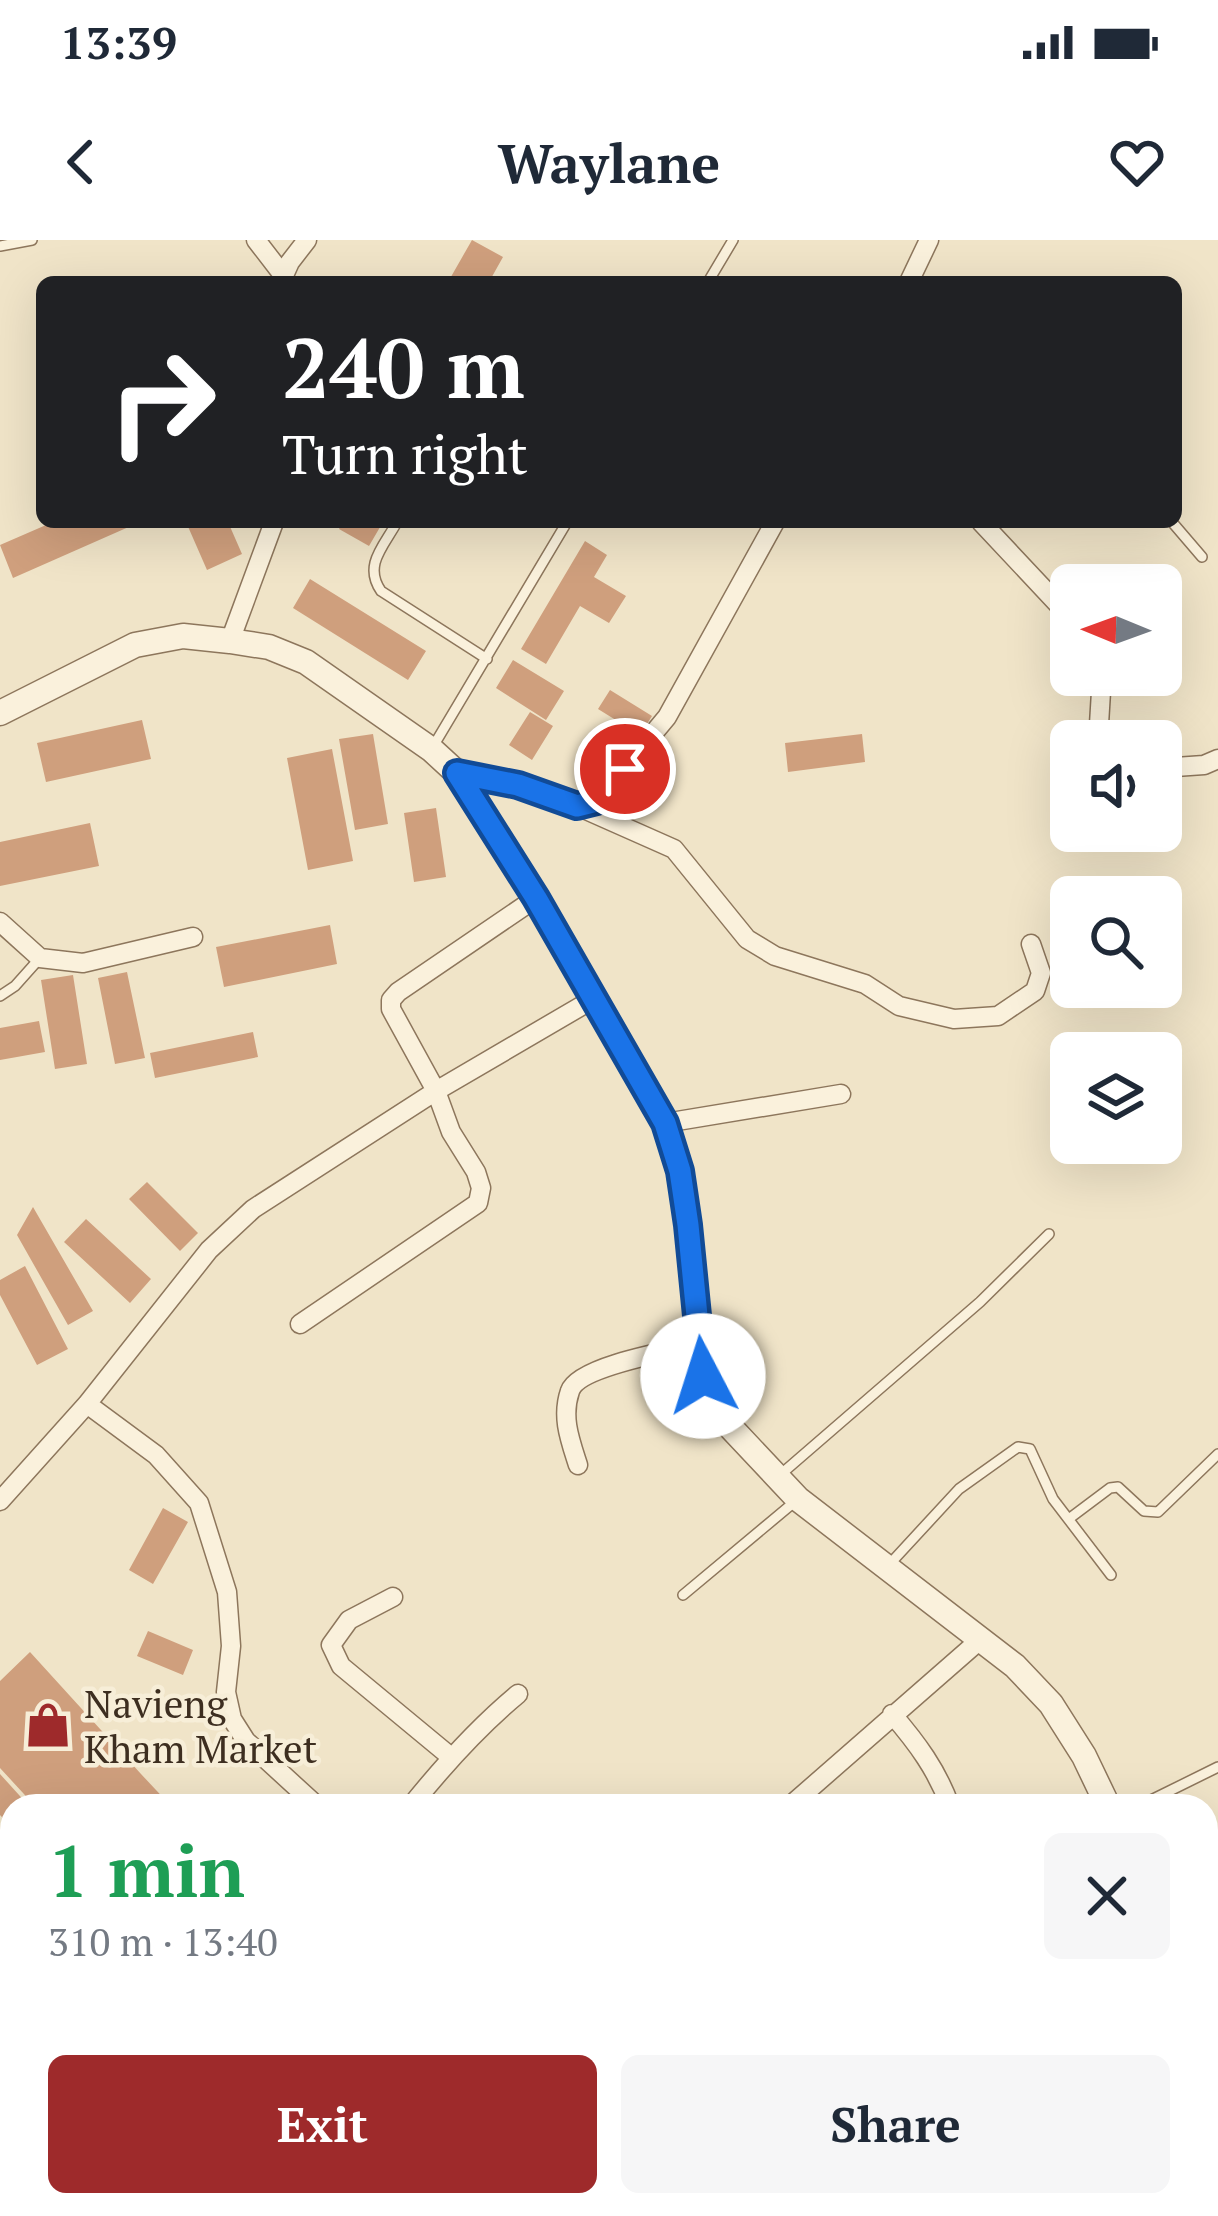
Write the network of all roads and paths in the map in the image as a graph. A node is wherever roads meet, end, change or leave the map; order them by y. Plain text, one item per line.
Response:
1 (32, 240) edge
2 (256, 240) edge
3 (307, 240) edge
4 (733, 240) edge
5 (929, 240) edge
6 (0, 246) edge
7 (281, 276) edge
8 (283, 276) edge
9 (712, 276) edge
10 (912, 276) edge
11 (272, 528) edge
12 (395, 528) edge
13 (563, 528) edge
14 (772, 528) edge
15 (987, 528) edge
16 (1177, 528) edge
17 (1202, 557) dead end
18 (1050, 596) edge
19 (230, 640) junction
20 (487, 659) junction
21 (0, 713) edge
22 (432, 750) junction
23 (1218, 759) edge
24 (1182, 767) edge
25 (457, 773) junction
26 (577, 806) junction
27 (536, 898) junction
28 (0, 922) edge
29 (193, 937) dead end
30 (1031, 944) dead end
31 (40, 958) junction
32 (0, 996) edge
33 (595, 998) junction
34 (436, 1090) junction
35 (841, 1094) dead end
36 (665, 1123) junction
37 (1049, 1234) dead end
38 (300, 1324) dead end
39 (700, 1344) junction
40 (87, 1404) junction
41 (1218, 1454) edge
42 (578, 1465) dead end
43 (776, 1478) junction
44 (798, 1499) junction
45 (0, 1501) edge
46 (1070, 1519) junction
47 (887, 1567) junction
48 (1111, 1575) dead end
49 (683, 1595) dead end
50 (393, 1597) dead end
51 (982, 1639) junction
52 (518, 1694) dead end
53 (892, 1714) junction
54 (451, 1757) junction
55 (1218, 1767) edge
56 (304, 1794) edge
57 (421, 1794) edge
58 (803, 1794) edge
59 (946, 1794) edge
60 (1102, 1794) edge
61 (1163, 1794) edge

1 - 6 lane
2 - 7 street
3 - 8 street
4 - 9 lane
5 - 10 street
11 - 19 street
12 - 20 lane
13 - 20 lane
14 - 26 street
15 - 18 street
16 - 17 lane
19 - 21 street
19 - 22 street
20 - 22 lane
22 - 25 street
23 - 24 street
25 - 26 street
25 - 27 street
26 - 30 street
27 - 33 street
27 - 34 street
28 - 31 street
29 - 31 street
31 - 32 lane
33 - 34 street
33 - 36 street
34 - 38 street
34 - 40 street
35 - 36 street
36 - 39 street
37 - 43 lane
39 - 42 street
39 - 43 street
40 - 45 street
40 - 56 street
41 - 46 lane
43 - 44 street
44 - 47 street
44 - 49 lane
46 - 47 lane
46 - 48 lane
47 - 51 street
50 - 54 street
51 - 53 street
51 - 60 street
52 - 54 street
53 - 58 street
53 - 59 street
54 - 57 street
55 - 61 lane

